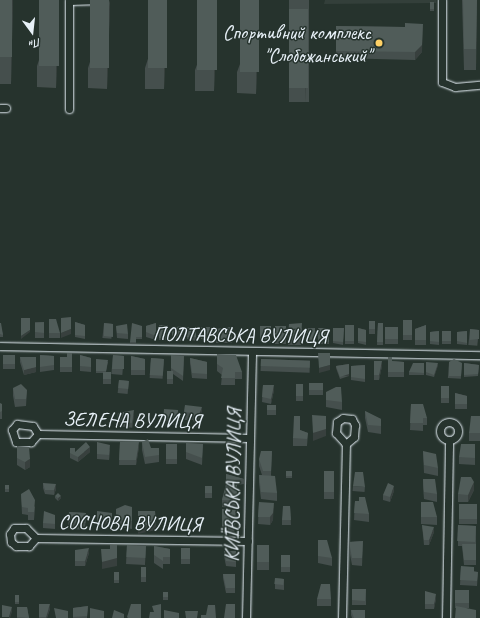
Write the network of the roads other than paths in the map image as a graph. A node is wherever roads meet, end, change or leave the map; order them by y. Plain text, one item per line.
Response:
1 (94, 0) edge
2 (442, 0) edge
3 (480, 85) edge
4 (69, 109) dead end
5 (0, 346) edge
6 (252, 352) junction
7 (480, 355) edge
8 (38, 434) dead end
9 (250, 438) junction
10 (450, 440) dead end
11 (346, 444) dead end
12 (36, 538) dead end
13 (248, 541) junction
14 (246, 618) edge
15 (342, 618) edge
16 (446, 618) edge

1 - 4 street
2 - 3 street
5 - 6 street, ПОЛТАВСЬКА ВУЛИЦЯ
6 - 7 street, ПОЛТАВСЬКА ВУЛИЦЯ
6 - 9 street, КИЇВСЬКА ВУЛИЦЯ
8 - 9 street, ЗЕЛЕНА ВУЛИЦЯ
9 - 13 street, КИЇВСЬКА ВУЛИЦЯ
10 - 16 street
11 - 15 street
12 - 13 street, СОСНОВА ВУЛИЦЯ
13 - 14 street, КИЇВСЬКА ВУЛИЦЯ

